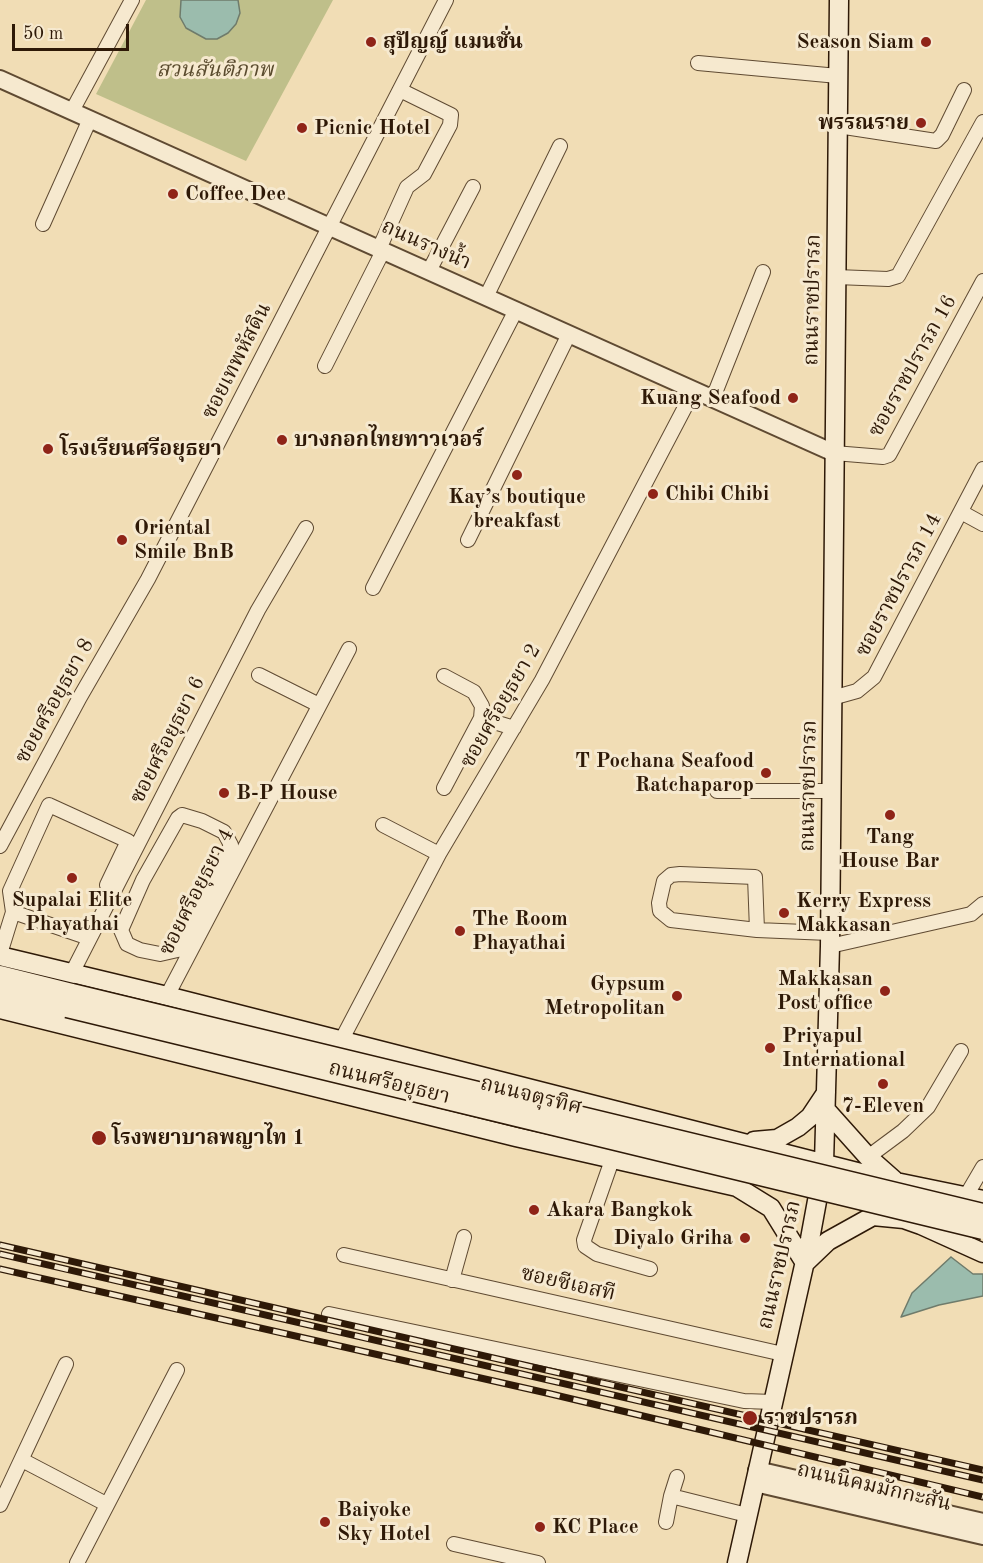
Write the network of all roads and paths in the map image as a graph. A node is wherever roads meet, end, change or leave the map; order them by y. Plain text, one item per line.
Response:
1 (132, 0) edge
2 (446, 0) edge
3 (839, 0) edge
4 (698, 63) dead end
5 (838, 76) junction
6 (0, 79) edge
7 (400, 90) junction
8 (964, 90) dead end
9 (72, 111) junction
10 (90, 119) junction
11 (983, 122) edge
12 (838, 126) junction
13 (560, 146) dead end
14 (473, 187) dead end
15 (43, 224) dead end
16 (330, 227) junction
17 (381, 250) junction
18 (429, 271) junction
19 (763, 272) dead end
20 (836, 277) junction
21 (983, 281) edge
22 (486, 297) junction
23 (516, 310) junction
24 (569, 334) junction
25 (324, 366) dead end
26 (694, 390) junction
27 (713, 398) junction
28 (834, 453) junction
29 (983, 469) edge
30 (961, 513) junction
31 (983, 524) edge
32 (306, 528) dead end
33 (468, 540) dead end
34 (148, 579) joint
35 (373, 588) dead end
36 (349, 649) dead end
37 (259, 675) dead end
38 (444, 676) dead end
39 (832, 698) junction
40 (319, 705) junction
41 (481, 718) junction
42 (514, 728) junction
43 (444, 788) dead end
44 (717, 791) dead end
45 (831, 791) junction
46 (383, 825) dead end
47 (0, 846) edge
48 (439, 854) junction
49 (122, 875) junction
50 (143, 880) junction
51 (983, 904) edge
52 (13, 912) junction
53 (757, 930) junction
54 (830, 940) junction
55 (0, 955) edge
56 (72, 973) junction
57 (0, 975) edge
58 (0, 993) edge
59 (167, 996) junction
60 (70, 1000) junction
61 (0, 1009) edge
62 (341, 1041) junction
63 (961, 1052) dead end
64 (827, 1091) junction
65 (826, 1110) junction
66 (644, 1118) junction
67 (740, 1142) junction
68 (868, 1157) junction
69 (618, 1161) junction
70 (824, 1163) junction
71 (983, 1167) edge
72 (896, 1182) junction
73 (975, 1198) edge
74 (983, 1213) edge
75 (983, 1223) edge
76 (983, 1230) edge
77 (983, 1235) edge
78 (464, 1237) dead end
79 (983, 1253) edge
80 (344, 1255) dead end
81 (805, 1263) junction
82 (650, 1269) dead end
83 (452, 1280) junction
84 (329, 1314) dead end
85 (783, 1354) junction
86 (66, 1364) dead end
87 (177, 1370) dead end
88 (773, 1402) junction
89 (22, 1460) junction
90 (756, 1476) junction
91 (676, 1477) dead end
92 (672, 1496) junction
93 (106, 1504) junction
94 (0, 1505) edge
95 (747, 1515) junction
96 (666, 1522) dead end
97 (983, 1522) edge
98 (983, 1536) edge
99 (454, 1544) dead end
100 (77, 1563) edge
101 (538, 1563) edge
102 (737, 1563) edge

1 - 9 street
2 - 7 street, ซอยเทพหัสดิน
3 - 5 main road, ถนนราชปรารภ
4 - 5 street
5 - 12 main road, ถนนราชปรารภ
6 - 9 street, ถนนรางน้ำ
7 - 16 street, ซอยเทพหัสดิน
7 - 17 street
8 - 12 street
9 - 10 street, ถนนรางน้ำ
10 - 15 street
10 - 16 street, ถนนรางน้ำ
11 - 20 street
12 - 20 main road, ถนนราชปรารภ
13 - 22 street
14 - 18 street
16 - 17 street, ถนนรางน้ำ
16 - 34 street, ซอยเทพหัสดิน
17 - 18 street, ถนนรางน้ำ
17 - 25 street
18 - 22 street, ถนนรางน้ำ
19 - 27 street
20 - 28 main road, ถนนราชปรารภ
21 - 28 street, ซอยราชปรารภ 16
22 - 23 street, ถนนรางน้ำ
23 - 24 street, ถนนรางน้ำ
23 - 35 street
24 - 26 street, ถนนรางน้ำ
24 - 33 street
26 - 27 street, ถนนรางน้ำ
26 - 42 street, ซอยศรีอยุธยา 2
27 - 28 street, ถนนรางน้ำ
28 - 39 main road, ถนนราชปรารภ
29 - 30 street, ซอยราชปรารภ 14
30 - 31 street
30 - 39 street, ซอยราชปรารภ 14
32 - 49 street, ซอยศรีอยุธยา 6
34 - 47 street, ซอยศรีอยุธยา 8
36 - 40 street, ซอยศรีอยุธยา 4
37 - 40 street
38 - 41 street
39 - 45 main road, ถนนราชปรารภ
40 - 59 street, ซอยศรีอยุธยา 4
41 - 42 street
41 - 43 street
42 - 48 street, ซอยศรีอยุธยา 2
44 - 45 street
45 - 54 main road, ถนนราชปรารภ
46 - 48 street
48 - 62 street, ซอยศรีอยุธยา 2
49 - 50 street
49 - 56 street, ซอยศรีอยุธยา 6
50 - 50 street
51 - 54 street
52 - 52 street
52 - 55 street
53 - 53 street
53 - 54 street
54 - 64 main road, ถนนราชปรารภ
55 - 56 main road, ถนนศรีอยุธยา
56 - 59 main road, ถนนศรีอยุธยา
57 - 60 main road
58 - 60 main road
59 - 62 main road, ถนนศรีอยุธยา
60 - 74 main road, ถนนจตุรทิศ, bridge
60 - 76 main road, ถนนจตุรทิศ, bridge
61 - 69 main road, ถนนศรีอยุธยา
62 - 66 main road, ถนนศรีอยุธยา
63 - 68 street
64 - 65 main road, ถนนราชปรารภ
64 - 67 main road
65 - 68 main road
65 - 70 main road, ถนนราชปรารภ
66 - 67 main road, ถนนศรีอยุธยา
66 - 69 main road
67 - 70 main road, ถนนศรีอยุธยา
68 - 72 main road
69 - 81 main road, ถนนศรีอยุธยา
69 - 82 street
70 - 72 main road
70 - 81 main road, ถนนราชปรารภ
71 - 73 street
72 - 73 main road
75 - 77 main road
78 - 83 street
79 - 81 main road
80 - 83 street, ซอยซีเอสที
81 - 85 main road, ถนนราชปรารภ
83 - 85 street, ซอยซีเอสที
84 - 88 street
85 - 88 main road, ถนนราชปรารภ
86 - 89 street
87 - 93 street
88 - 90 main road, ถนนราชปรารภ
89 - 93 street
89 - 94 street
90 - 95 main road, ถนนราชปรารภ
90 - 97 street, ถนนนิคมมักกะสัน
90 - 98 street, ถนนนิคมมักกะสัน
91 - 92 street
92 - 95 street
92 - 96 street
93 - 100 street
95 - 102 main road, ถนนราชปรารภ
99 - 101 street

